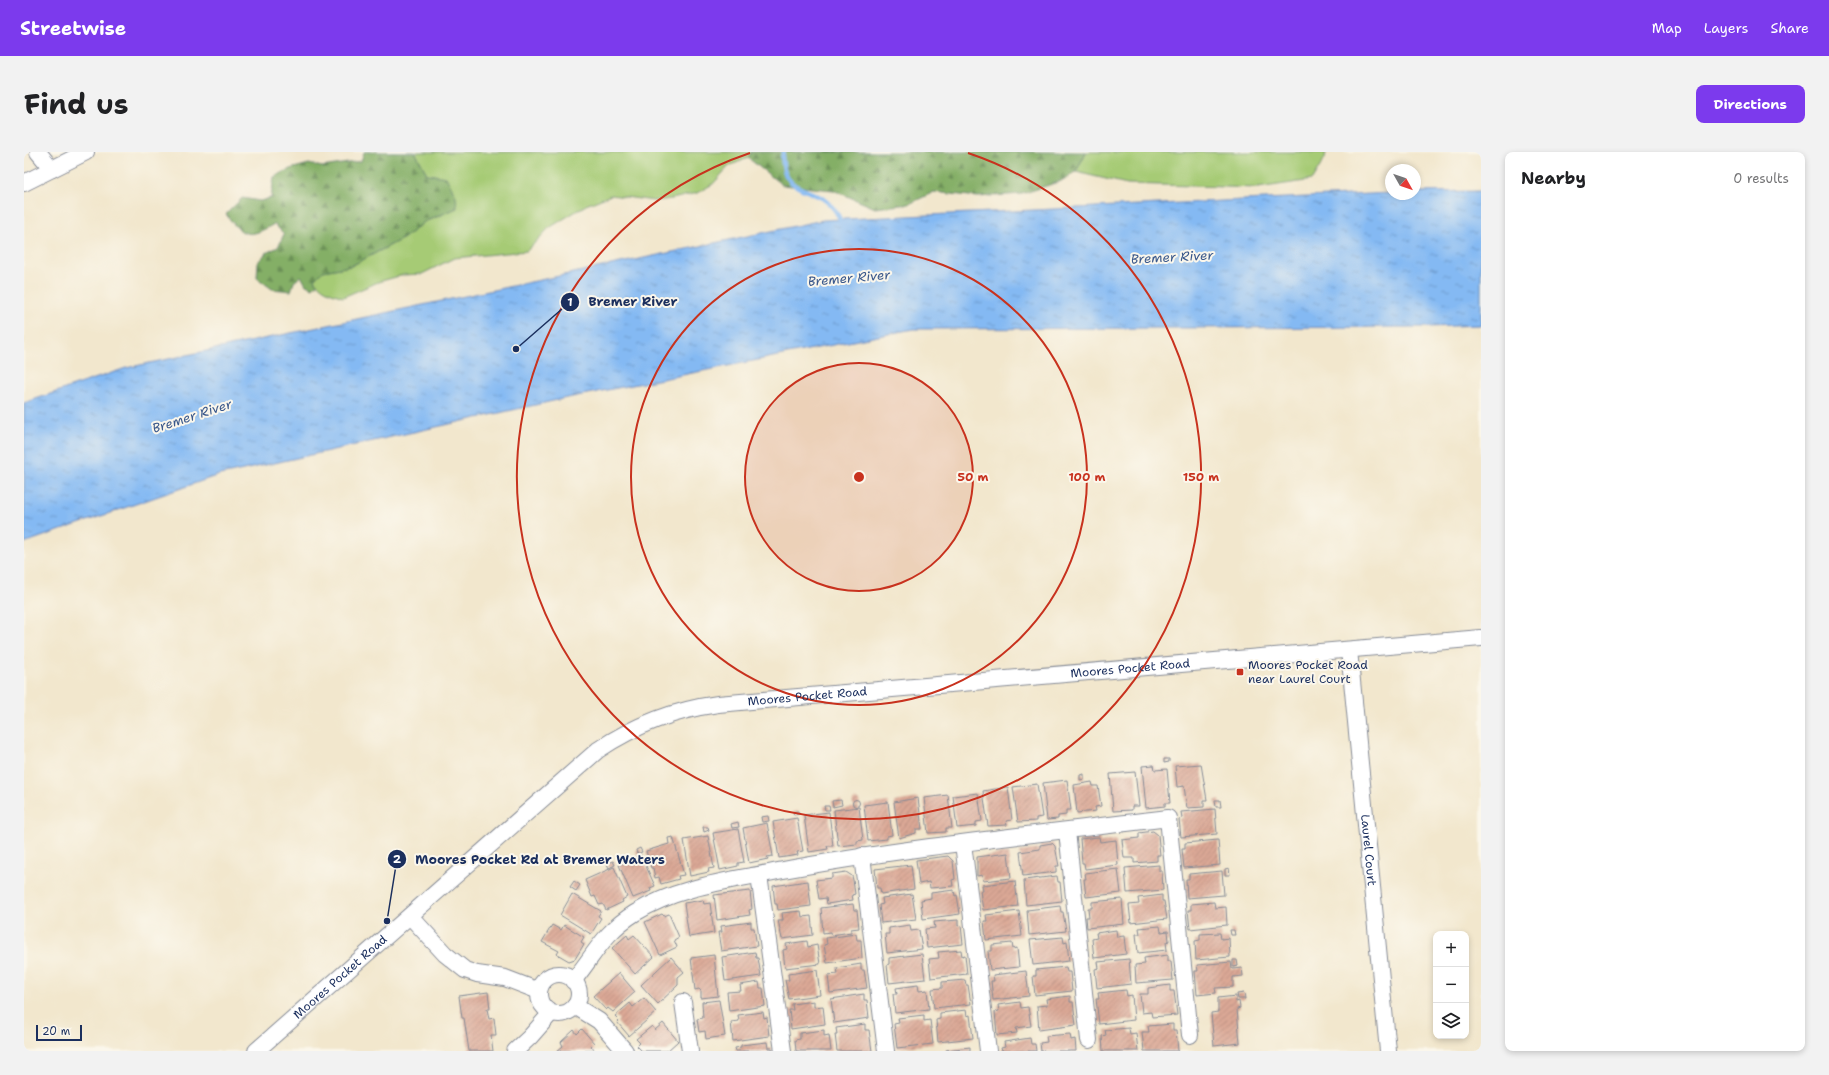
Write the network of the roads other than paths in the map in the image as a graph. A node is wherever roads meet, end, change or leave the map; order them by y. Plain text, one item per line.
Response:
1 (38, 152) edge
2 (86, 152) edge
3 (52, 169) junction
4 (24, 183) edge
5 (1481, 638) edge
6 (1349, 650) junction
7 (1067, 831) junction
8 (963, 843) junction
9 (862, 856) junction
10 (759, 875) junction
11 (410, 916) junction
12 (573, 980) junction
13 (539, 991) junction
14 (683, 1002) dead end
15 (575, 1006) junction
16 (551, 1013) junction
17 (1190, 1035) dead end
18 (1089, 1040) dead end
19 (256, 1051) edge
20 (515, 1051) edge
21 (625, 1051) edge
22 (690, 1051) edge
23 (783, 1051) edge
24 (886, 1051) edge
25 (988, 1051) edge
26 (1388, 1051) edge

1 - 3 street
2 - 3 street
3 - 4 street
5 - 6 street, Moores Pocket Road
6 - 11 street, Moores Pocket Road
6 - 26 street, Laurel Court
7 - 8 street
7 - 17 street
7 - 18 street
8 - 9 street
8 - 25 street
9 - 10 street
9 - 24 street
10 - 12 street
10 - 23 street
11 - 13 street
11 - 19 street, Moores Pocket Road
12 - 13 street
12 - 15 street
13 - 16 street
14 - 22 street
15 - 16 street
15 - 21 street
16 - 20 street

